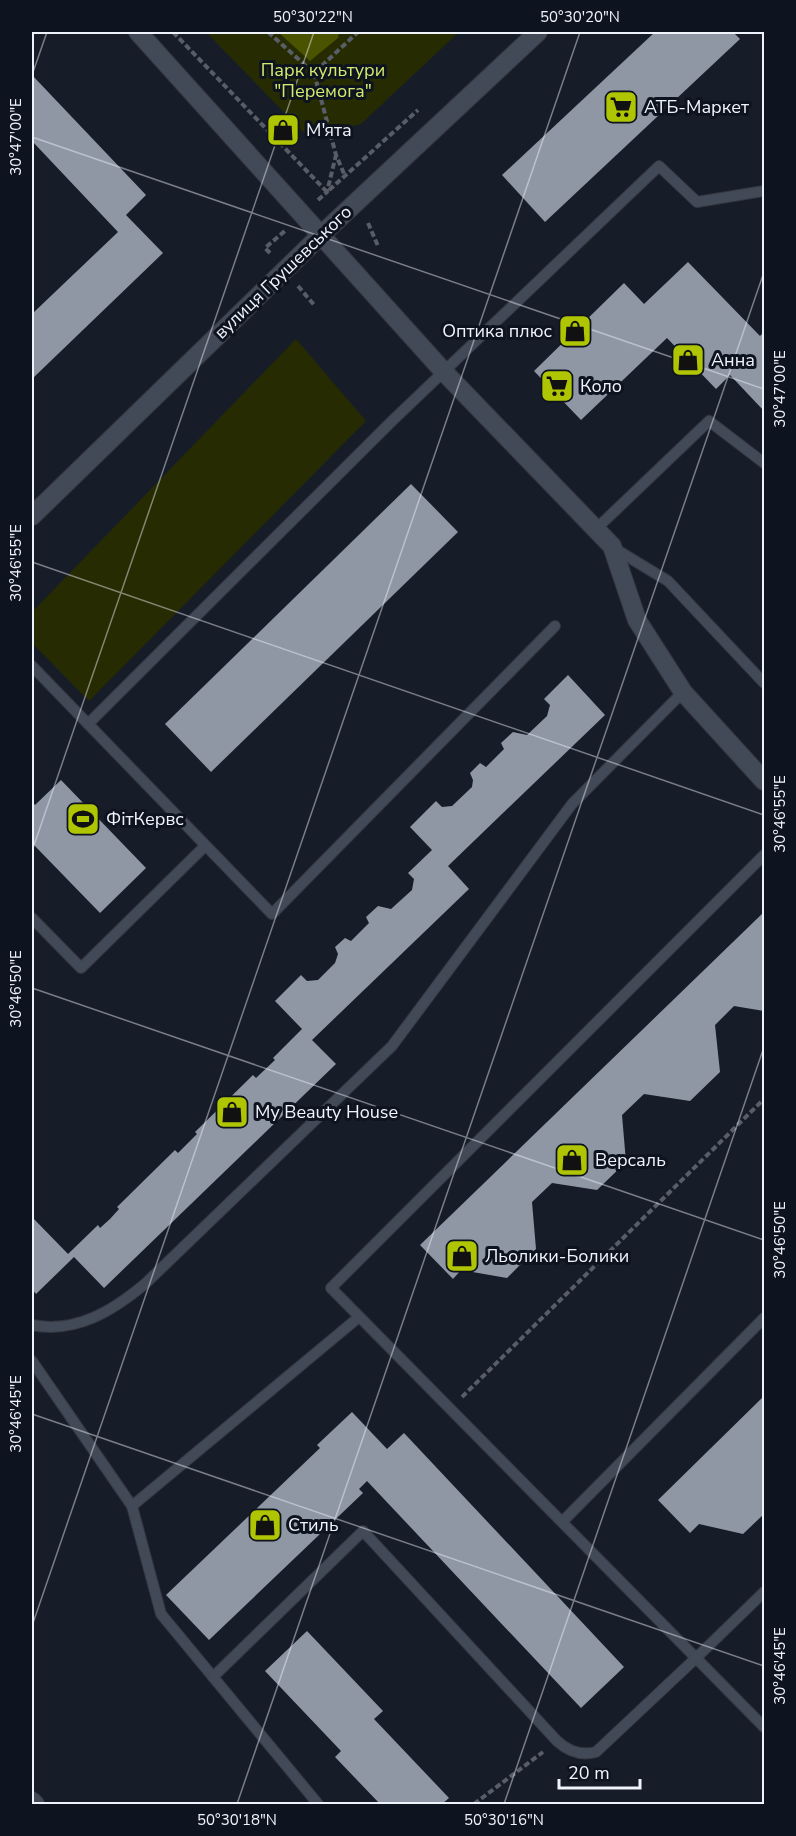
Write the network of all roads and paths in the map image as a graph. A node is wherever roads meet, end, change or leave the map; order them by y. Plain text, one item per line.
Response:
1 (138, 32) edge
2 (174, 32) edge
3 (268, 32) edge
4 (358, 32) edge
5 (538, 32) edge
6 (314, 73) junction
7 (420, 108) dead end
8 (345, 176) junction
9 (765, 192) edge
10 (357, 201) junction
11 (320, 236) junction
12 (378, 246) dead end
13 (445, 373) junction
14 (765, 464) edge
15 (32, 516) edge
16 (596, 529) junction
17 (612, 546) junction
18 (555, 626) dead end
19 (33, 669) edge
20 (765, 683) edge
21 (683, 692) junction
22 (88, 724) junction
23 (765, 781) edge
24 (205, 846) junction
25 (765, 855) edge
26 (32, 918) edge
27 (765, 1099) edge
28 (359, 1317) junction
29 (765, 1318) edge
30 (32, 1324) edge
31 (32, 1361) edge
32 (449, 1409) junction
33 (132, 1506) junction
34 (563, 1521) junction
35 (765, 1592) edge
36 (696, 1658) junction
37 (213, 1677) junction
38 (765, 1727) edge
39 (556, 1741) junction
40 (32, 1801) edge
41 (35, 1804) edge
42 (318, 1804) edge
43 (474, 1804) edge

1 - 11 street
2 - 8 path
3 - 6 path
4 - 6 path
5 - 10 street, вулиця Грушевського
6 - 8 path
7 - 8 path
8 - 10 path
9 - 13 lane
10 - 11 street, вулиця Грушевського
10 - 12 path
11 - 13 street
11 - 15 street, вулиця Грушевського
13 - 16 street
13 - 22 lane
14 - 16 lane
16 - 17 street
17 - 20 lane
17 - 21 street
18 - 24 lane
19 - 22 lane
21 - 23 street
21 - 30 lane
22 - 24 lane
24 - 26 lane
25 - 28 lane
27 - 32 path
28 - 32 lane
28 - 33 lane
29 - 34 lane
31 - 33 lane
32 - 34 lane
33 - 37 lane
34 - 36 lane
35 - 36 lane
36 - 38 lane
36 - 39 lane
37 - 39 lane
37 - 42 lane
39 - 43 path
40 - 41 street

